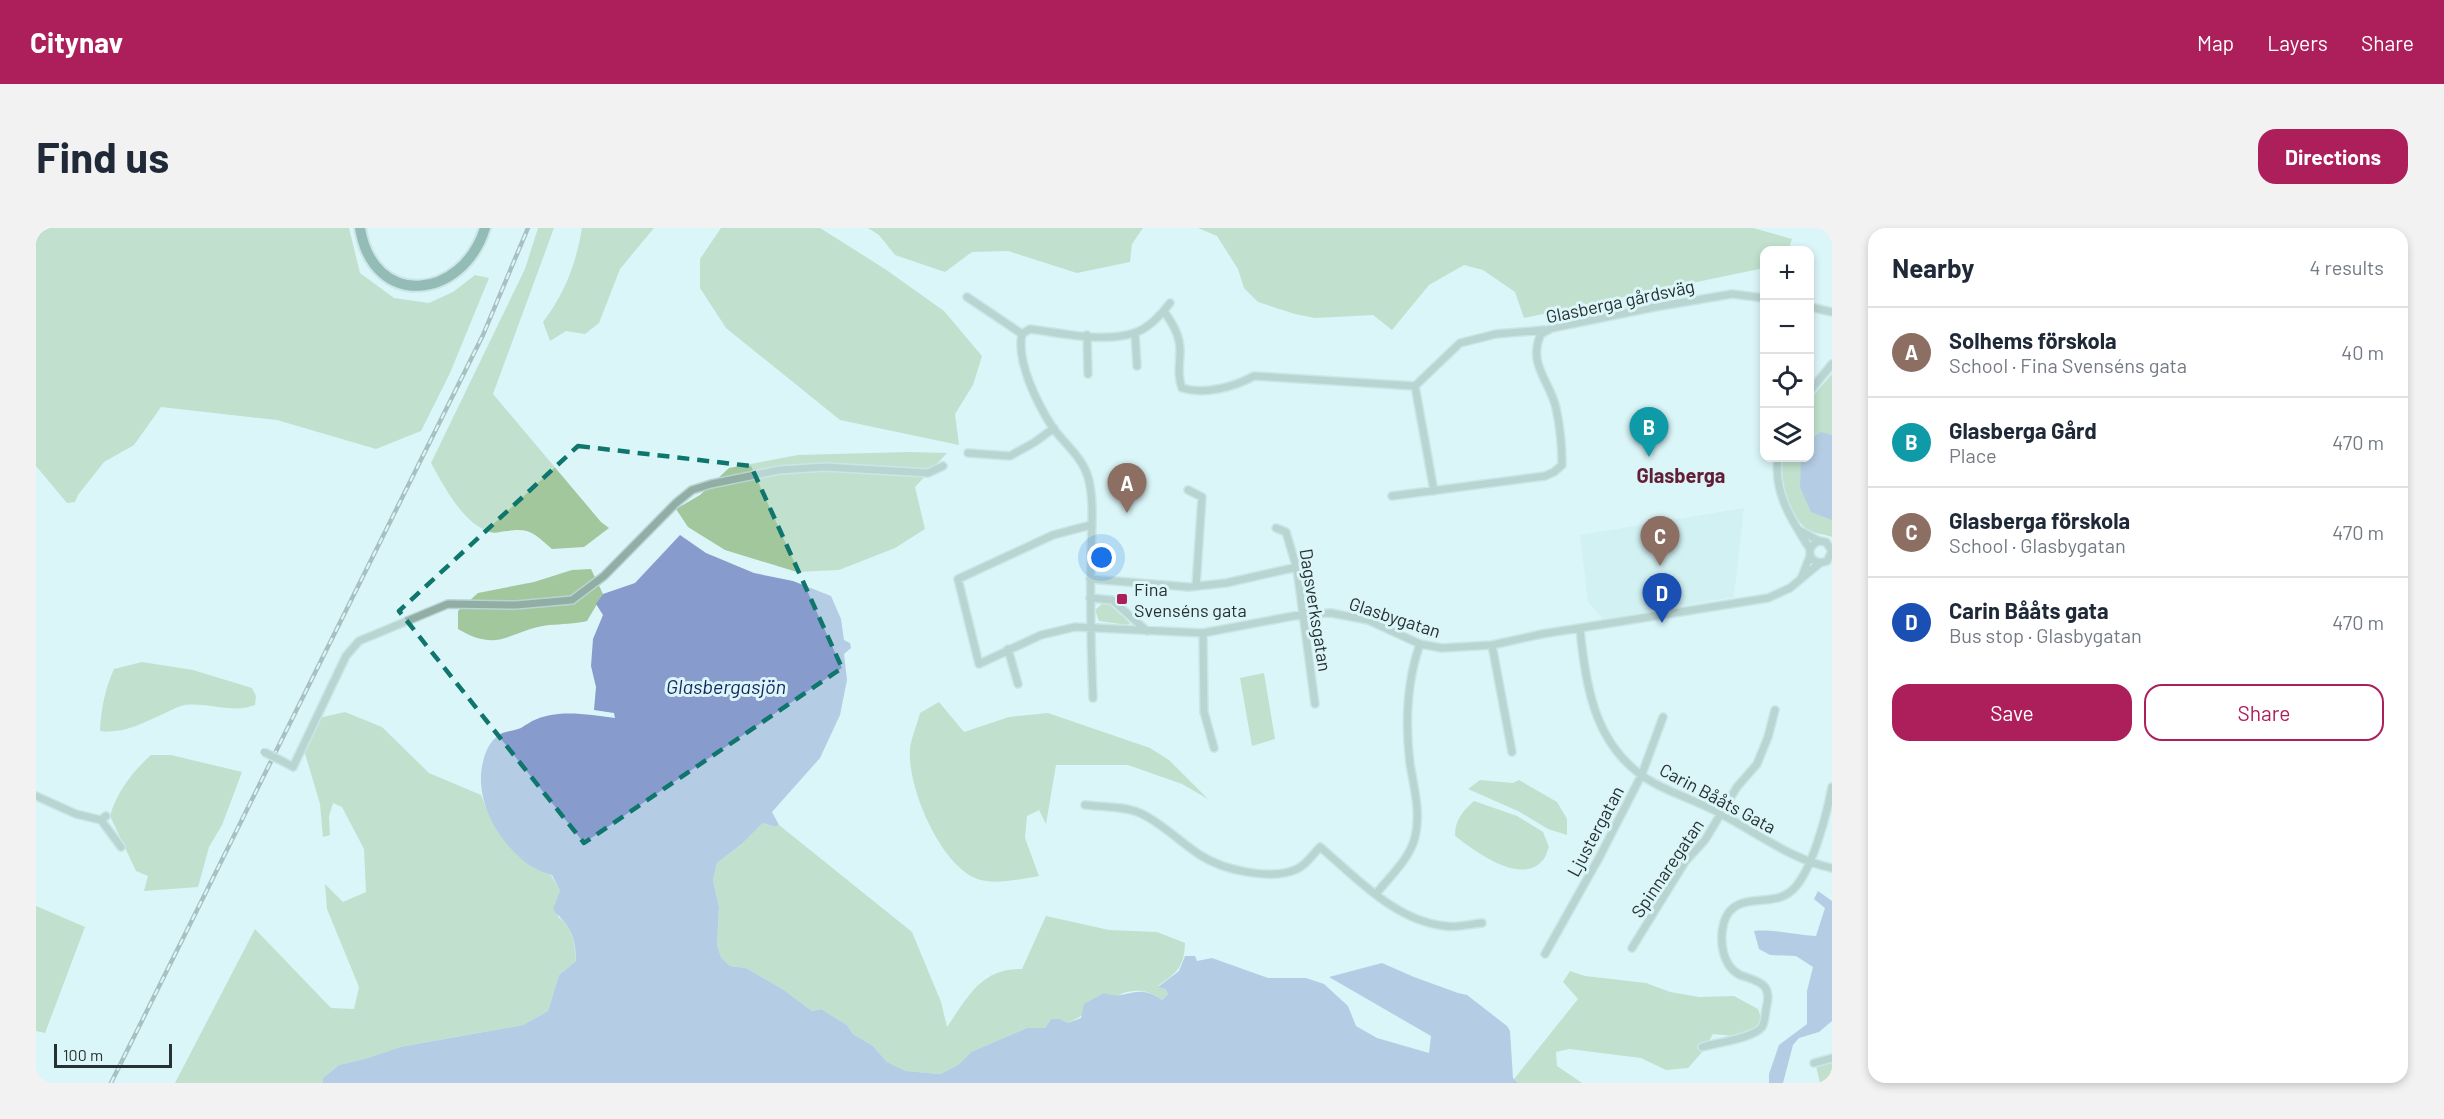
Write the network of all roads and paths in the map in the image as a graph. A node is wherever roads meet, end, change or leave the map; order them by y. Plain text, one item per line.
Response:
1 (360, 228) edge
2 (485, 228) edge
3 (967, 297) dead end
4 (1760, 298) edge
5 (1170, 303) dead end
6 (1814, 308) edge
7 (1164, 311) junction
8 (1832, 312) edge
9 (1547, 331) junction
10 (1135, 333) junction
11 (1022, 334) junction
12 (1088, 336) junction
13 (1832, 364) edge
14 (1137, 366) dead end
15 (1088, 374) dead end
16 (1814, 385) edge
17 (1415, 386) junction
18 (1054, 428) junction
19 (968, 453) dead end
20 (1778, 462) edge
21 (943, 466) dead end
22 (1188, 490) dead end
23 (1434, 491) junction
24 (1392, 496) dead end
25 (1091, 525) junction
26 (1276, 528) dead end
27 (1799, 530) junction
28 (1819, 541) junction
29 (1832, 551) edge
30 (1810, 552) junction
31 (1826, 562) edge
32 (1297, 567) junction
33 (1090, 579) junction
34 (1801, 579) junction
35 (1196, 586) junction
36 (1090, 598) junction
37 (1304, 614) junction
38 (1090, 628) junction
39 (1580, 629) junction
40 (1147, 631) junction
41 (1203, 633) junction
42 (1420, 644) junction
43 (1492, 645) junction
44 (1008, 649) junction
45 (1018, 684) dead end
46 (1093, 698) dead end
47 (1315, 704) dead end
48 (1775, 710) dead end
49 (1663, 717) dead end
50 (256, 748) dead end
51 (1214, 748) dead end
52 (1512, 752) dead end
53 (1642, 774) junction
54 (1832, 787) edge
55 (36, 796) edge
56 (1085, 805) dead end
57 (1720, 813) junction
58 (121, 847) dead end
59 (1810, 862) junction
60 (1832, 868) edge
61 (1376, 894) junction
62 (1482, 923) dead end
63 (1632, 948) dead end
64 (1545, 954) dead end
65 (1702, 1047) dead end
66 (1832, 1058) edge
67 (1814, 1063) dead end

1 - 2 main road
3 - 11 street
4 - 9 street, Glasberga gårdsväg
5 - 7 street
6 - 8 street
7 - 10 street
7 - 17 street
9 - 17 street
9 - 23 street, Glasberga gårdsväg
10 - 12 street
10 - 14 street
11 - 12 street
11 - 18 street
12 - 15 street
13 - 16 street
17 - 23 street
18 - 19 street
18 - 25 street
20 - 27 street
21 - 50 street, bridge
22 - 35 street
23 - 24 street, Glasberga gårdsväg
25 - 33 street
25 - 44 street, Glasbygatan
26 - 32 street, Dagsverksgatan
27 - 28 street
27 - 30 street
28 - 29 street
28 - 30 street
29 - 31 street
30 - 31 street
30 - 34 street
31 - 34 street, Glasbygatan
32 - 35 street
32 - 37 street, Dagsverksgatan
33 - 35 street
33 - 36 street
34 - 39 street, Glasbygatan
36 - 38 street
36 - 40 street
37 - 41 street, Glasbygatan
37 - 42 street, Glasbygatan
37 - 47 street, Dagsverksgatan
38 - 40 street, Glasbygatan
38 - 44 street, Glasbygatan
38 - 46 street
39 - 43 street, Glasbygatan
39 - 53 street, Carin Bååts Gata
40 - 41 street, Glasbygatan
41 - 51 street
42 - 43 street, Glasbygatan
42 - 61 street
43 - 52 street
44 - 45 street
48 - 57 street, Spinnaregatan
49 - 53 street, Ljustergatan
53 - 57 street, Carin Bååts Gata
53 - 64 street, Ljustergatan
54 - 59 street
55 - 58 street
56 - 61 street
57 - 59 street, Carin Bååts Gata
57 - 63 street, Spinnaregatan
59 - 60 street, Carin Bååts Gata
59 - 65 street
61 - 62 street
66 - 67 street

